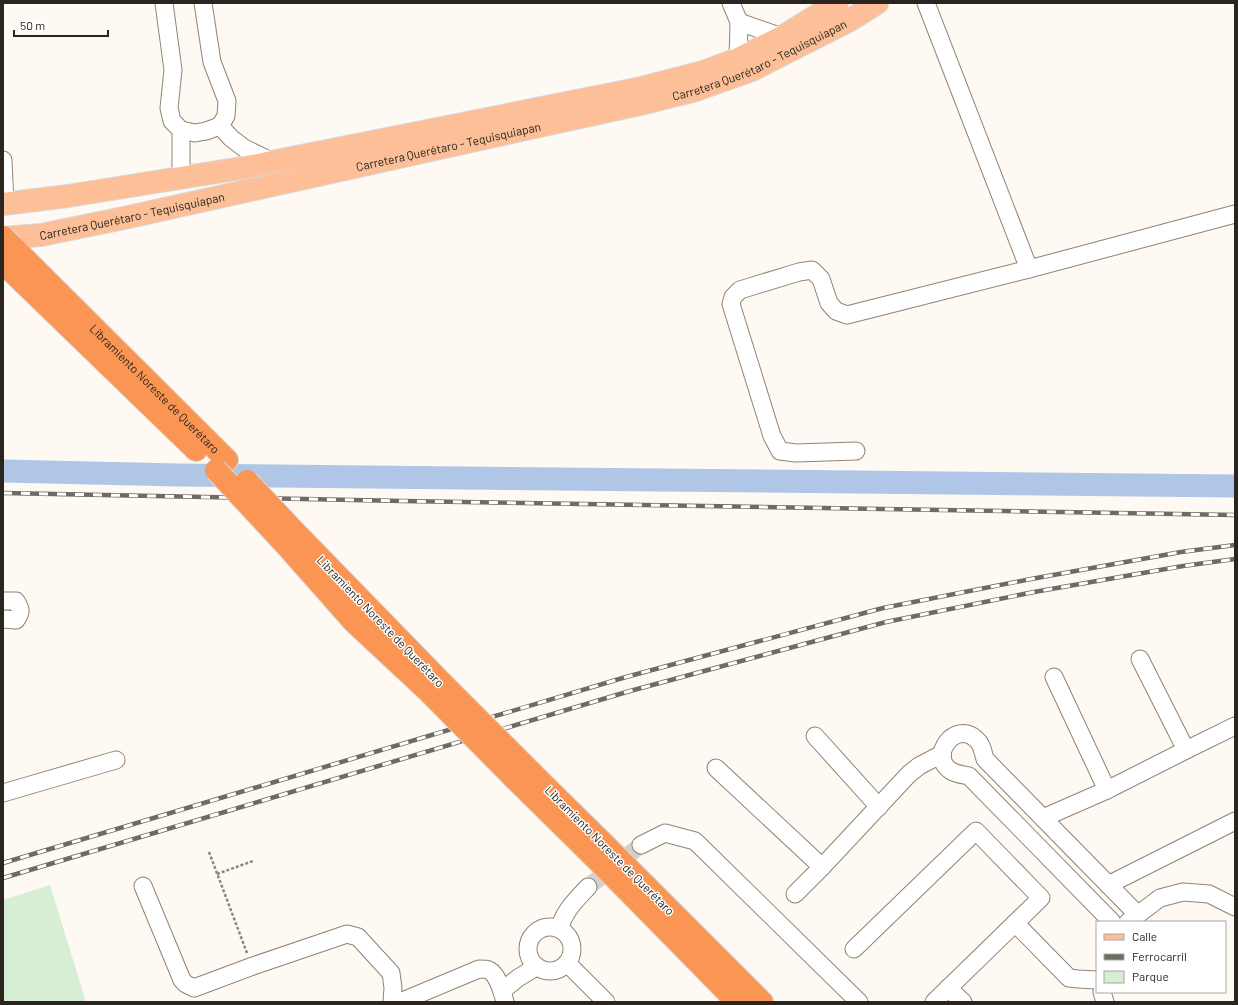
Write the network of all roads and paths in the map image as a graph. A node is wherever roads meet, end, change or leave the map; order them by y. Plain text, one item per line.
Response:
1 (164, 3) edge
2 (203, 3) edge
3 (731, 3) edge
4 (837, 3) edge
5 (877, 3) edge
6 (926, 3) edge
7 (739, 22) junction
8 (782, 37) junction
9 (738, 59) junction
10 (220, 126) junction
11 (181, 130) junction
12 (3, 160) edge
13 (273, 162) junction
14 (180, 178) junction
15 (4, 204) edge
16 (1235, 214) edge
17 (5, 246) edge
18 (1029, 269) junction
19 (856, 451) dead end
20 (3, 601) edge
21 (3, 620) edge
22 (1140, 659) dead end
23 (1054, 677) dead end
24 (1235, 726) edge
25 (815, 736) dead end
26 (1186, 750) junction
27 (942, 754) junction
28 (985, 759) junction
29 (116, 760) dead end
30 (716, 768) dead end
31 (969, 776) junction
32 (1106, 790) junction
33 (3, 792) edge
34 (879, 807) junction
35 (1043, 818) junction
36 (1235, 821) edge
37 (642, 845) tunnel mouth
38 (208, 852) dead end
39 (253, 862) dead end
40 (822, 867) junction
41 (217, 874) junction
42 (1108, 885) junction
43 (143, 886) dead end
44 (588, 887) tunnel mouth
45 (638, 890) junction
46 (795, 894) dead end
47 (1235, 907) edge
48 (1133, 918) edge
49 (1111, 921) edge
50 (1015, 923) junction
51 (559, 929) junction
52 (854, 950) dead end
53 (567, 963) junction
54 (253, 966) junction
55 (536, 967) junction
56 (1096, 980) edge
57 (948, 988) junction
58 (504, 997) edge
59 (392, 1002) edge
60 (400, 1002) edge
61 (606, 1002) edge
62 (737, 1002) edge
63 (762, 1002) edge
64 (860, 1002) edge
65 (934, 1002) edge
66 (962, 1002) edge

1 - 11 street
2 - 10 street
3 - 7 street
4 - 8 main road, Carretera Querétaro - Tequisquiapan
5 - 17 main road, Carretera Querétaro - Tequisquiapan
6 - 18 street
7 - 8 street
7 - 9 street
8 - 9 main road, Carretera Querétaro - Tequisquiapan
9 - 13 main road, Carretera Querétaro - Tequisquiapan
10 - 11 street
10 - 13 street
11 - 14 street
12 - 15 street
13 - 14 main road, Carretera Querétaro - Tequisquiapan
14 - 15 main road, Carretera Querétaro - Tequisquiapan
16 - 18 street
17 - 45 highway, Libramiento Noreste de Querétaro, bridge
18 - 19 street
20 - 21 street
22 - 26 street
23 - 32 street
24 - 26 street
25 - 34 street
26 - 32 street
27 - 28 street
27 - 31 street
27 - 34 street
28 - 31 street
28 - 35 street
29 - 33 street
30 - 40 street
31 - 49 street
32 - 35 street
34 - 40 street
35 - 42 street
36 - 42 street
37 - 64 street
38 - 41 path
39 - 41 path
40 - 46 street
41 - 54 path
42 - 48 street
43 - 54 street
44 - 51 street
45 - 62 highway, Libramiento Noreste de Querétaro
45 - 63 highway, Libramiento Noreste de Querétaro
47 - 48 street
50 - 52 street
50 - 56 street
50 - 57 street
51 - 53 street
51 - 55 street
53 - 55 street
53 - 61 street
54 - 59 street
55 - 58 street
57 - 65 street
57 - 66 street
58 - 60 street

